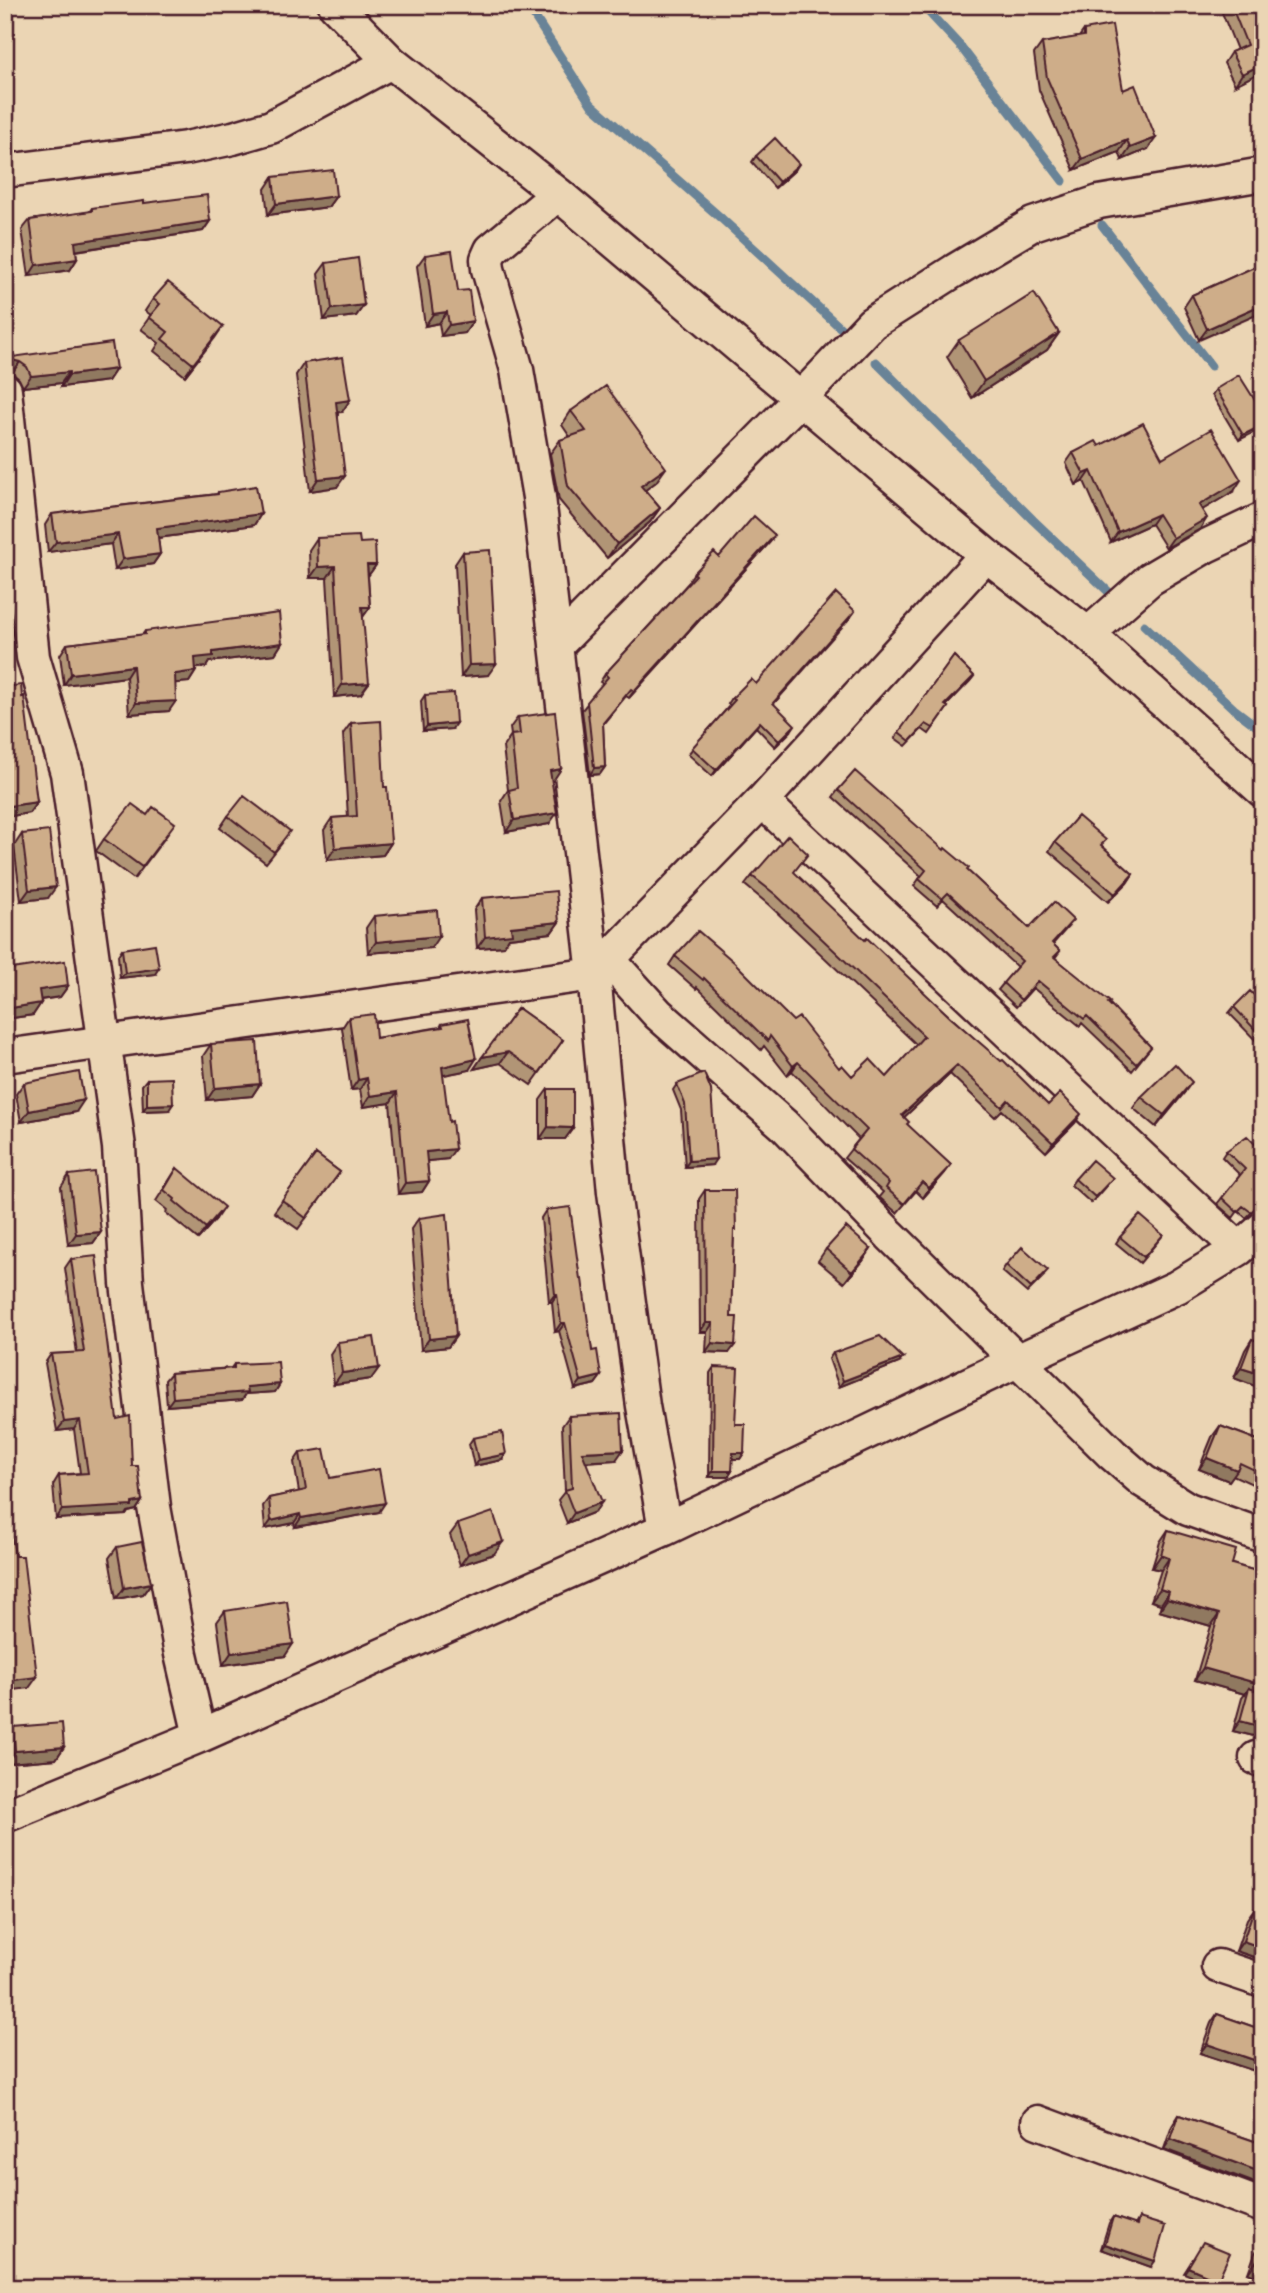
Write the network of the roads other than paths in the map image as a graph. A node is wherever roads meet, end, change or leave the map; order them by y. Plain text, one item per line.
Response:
1 (335, 5) edge
2 (391, 62) junction
3 (5, 172) edge
4 (1263, 174) edge
5 (558, 194) junction
6 (5, 390) edge
7 (800, 399) junction
8 (1263, 519) edge
9 (986, 555) junction
10 (1088, 634) junction
11 (556, 646) junction
12 (1263, 791) edge
13 (762, 801) junction
14 (601, 966) junction
15 (105, 1042) junction
16 (5, 1056) edge
17 (1263, 1228) edge
18 (1238, 1250) junction
19 (1018, 1360) junction
20 (665, 1529) junction
21 (1263, 1536) edge
22 (200, 1736) junction
23 (5, 1816) edge
24 (1217, 1966) dead end
25 (1263, 1981) edge
26 (1038, 2122) dead end
27 (1263, 2206) edge

1 - 2 street
2 - 3 street
2 - 5 street
4 - 7 street
5 - 7 street
5 - 11 street
6 - 15 street
7 - 9 street
7 - 11 street
8 - 10 street
9 - 10 street
9 - 13 street
10 - 12 street
11 - 14 street
13 - 14 street
13 - 18 street
14 - 15 street
14 - 19 street
14 - 20 street
15 - 16 street
15 - 22 street
17 - 18 street
18 - 19 street
19 - 20 street
19 - 21 street
20 - 22 street
22 - 23 street
24 - 25 street
26 - 27 street

